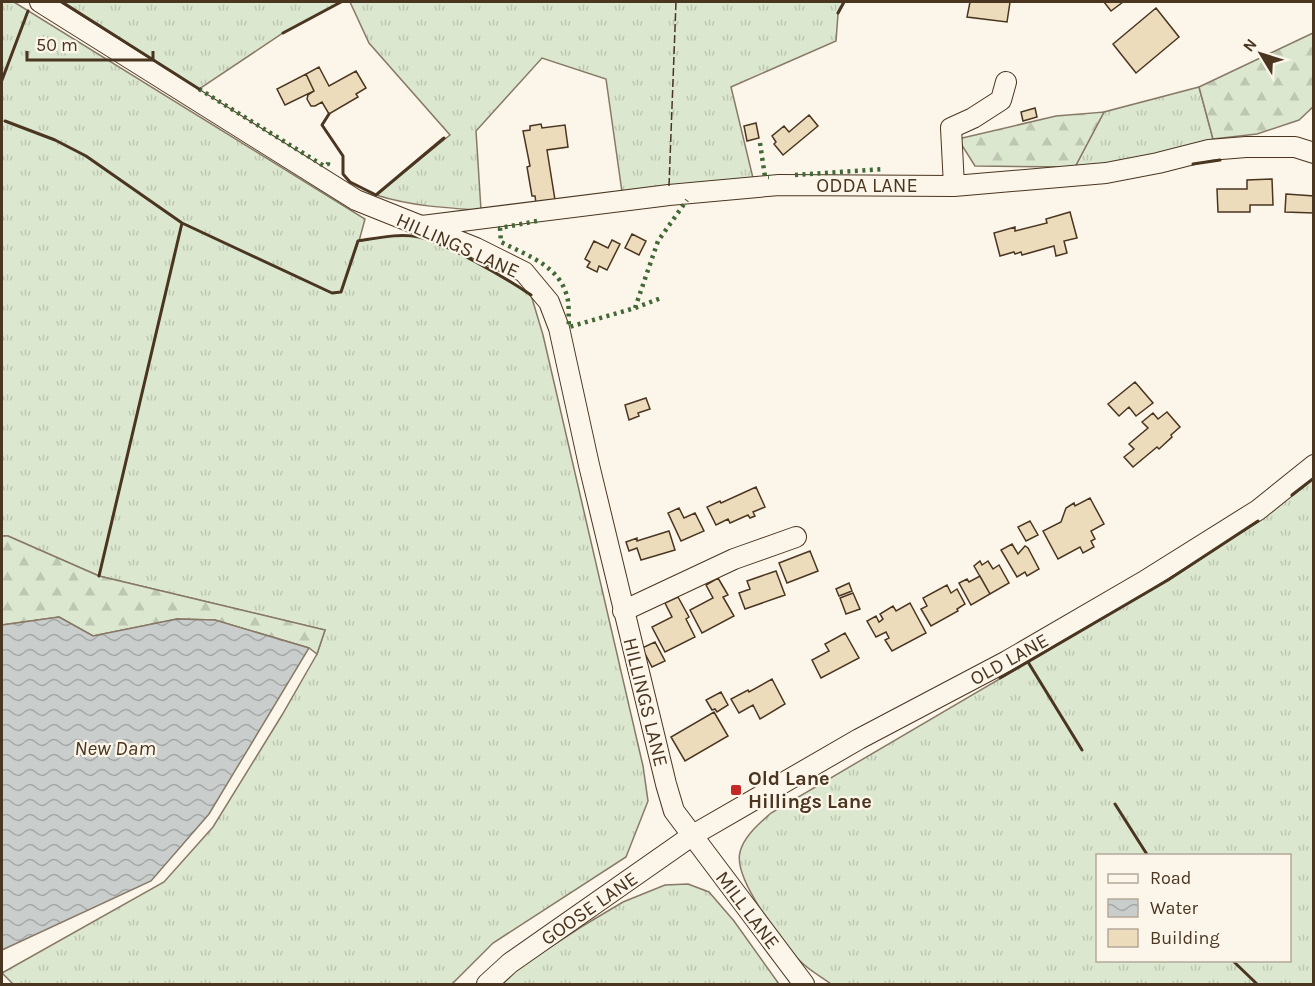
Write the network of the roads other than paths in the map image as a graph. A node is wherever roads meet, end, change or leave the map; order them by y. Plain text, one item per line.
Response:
1 (40, 2) edge
2 (1006, 82) dead end
3 (1314, 153) edge
4 (954, 186) junction
5 (419, 226) junction
6 (1314, 465) edge
7 (796, 537) dead end
8 (623, 611) junction
9 (693, 835) junction
10 (487, 984) edge
11 (804, 984) edge

1 - 5 street, HILLINGS LANE
2 - 4 street
3 - 4 street, ODDA LANE
4 - 5 street, ODDA LANE
5 - 8 street, HILLINGS LANE
6 - 9 street, OLD LANE
7 - 8 street
8 - 9 street, HILLINGS LANE
9 - 10 street, GOOSE LANE
9 - 11 street, MILL LANE

